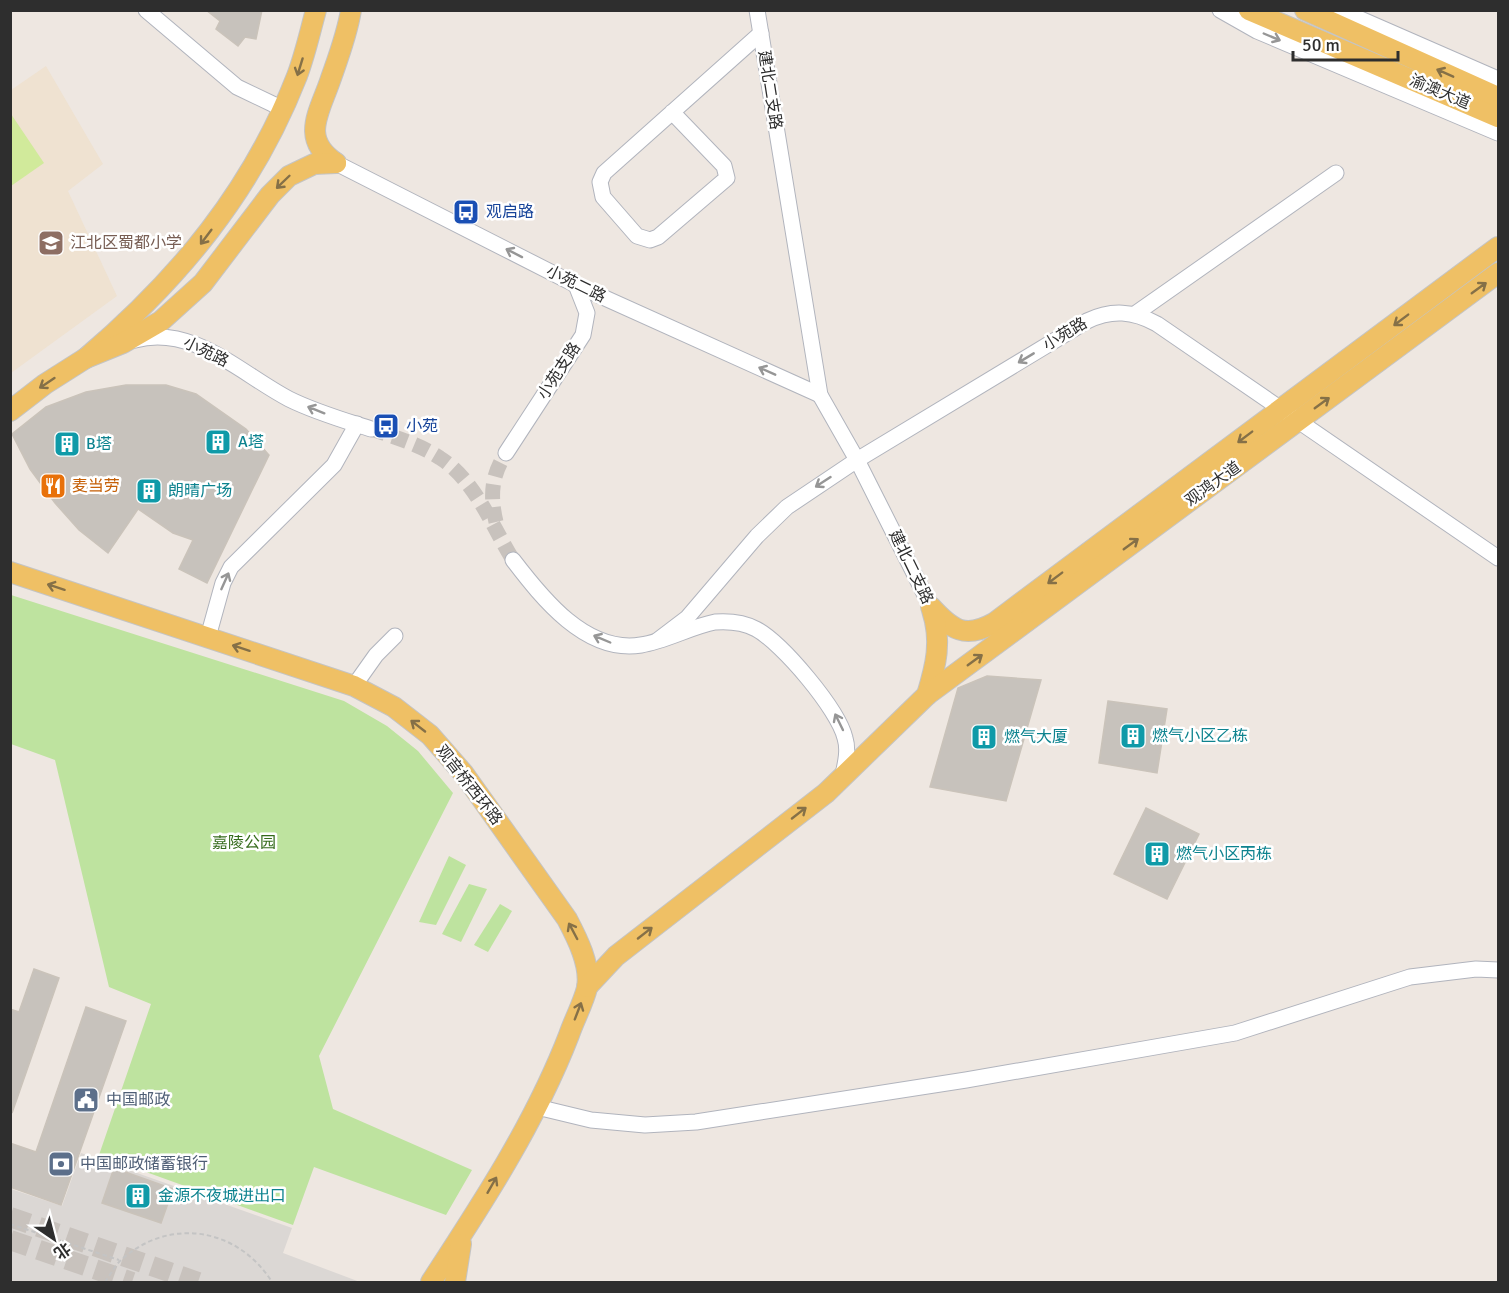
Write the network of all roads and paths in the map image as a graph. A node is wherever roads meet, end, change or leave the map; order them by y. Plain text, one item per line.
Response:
1 (146, 10) edge
2 (316, 10) edge
3 (758, 10) edge
4 (1220, 10) edge
5 (1305, 10) edge
6 (1340, 10) edge
7 (1257, 13) edge
8 (351, 15) edge
9 (761, 33) junction
10 (1498, 79) edge
11 (1498, 97) edge
12 (283, 109) junction
13 (672, 112) junction
14 (1498, 117) edge
15 (1498, 133) edge
16 (336, 163) junction
17 (1336, 173) dead end
18 (1498, 247) edge
19 (1498, 273) edge
20 (576, 285) junction
21 (1135, 314) junction
22 (123, 343) junction
23 (86, 358) junction
24 (820, 395) junction
25 (1282, 410) junction
26 (10, 411) edge
27 (1299, 420) junction
28 (506, 453) tunnel mouth
29 (857, 460) junction
30 (1498, 558) edge
31 (513, 560) tunnel mouth
32 (10, 572) edge
33 (931, 607) junction
34 (395, 636) dead end
35 (208, 637) junction
36 (658, 640) junction
37 (354, 686) junction
38 (927, 695) junction
39 (842, 779) junction
40 (1498, 970) edge
41 (587, 987) junction
42 (537, 1107) junction
43 (10, 1224) edge
44 (462, 1235) junction
45 (120, 1261) junction
46 (105, 1282) edge
47 (272, 1282) edge
48 (431, 1282) edge
49 (455, 1282) edge

1 - 12 street
2 -> 12 main road
3 - 9 street, 建北二支路
4 -> 15 street
11 -> 5 main road, 渝澳大道
6 - 10 street
7 - 14 main road, 渝澳大道
8 - 16 main road
9 - 13 street
9 - 24 street, 建北二支路
12 -> 23 main road
13 - 13 street
20 -> 16 street, 小苑二路
16 -> 22 main road
17 - 21 street
18 -> 25 main road, 观鸿大道
27 -> 19 main road, 观鸿大道
24 -> 20 street, 小苑二路
20 - 28 street, 小苑支路
21 - 25 street, 小苑路
21 -> 29 street, 小苑路
22 - 23 main road, 小苑路
35 -> 22 street, 小苑路
23 -> 26 main road, 小苑路
24 - 29 street, 建北二支路
25 - 27 street, 小苑路
25 -> 33 main road, 观鸿大道
27 - 30 street, 小苑路
38 -> 27 main road, 观鸿大道
29 - 33 street, 建北二支路
29 -> 36 street, 小苑路
36 -> 31 street, 小苑路
35 -> 32 main road, 观音桥西环路
33 - 38 main road, 建北二支路
34 - 37 street
37 -> 35 main road, 观音桥西环路
39 -> 36 street, 小苑路
41 -> 37 main road, 观音桥西环路
38 - 39 main road, 建北二支路
41 -> 39 main road, 建北二支路
40 - 42 street
42 -> 41 main road, 观音桥西环路
44 -> 42 main road, 观音桥西环路
43 - 45 path
44 - 48 main road, 观音桥西环路
44 - 49 main road
45 - 46 path
45 - 47 path

